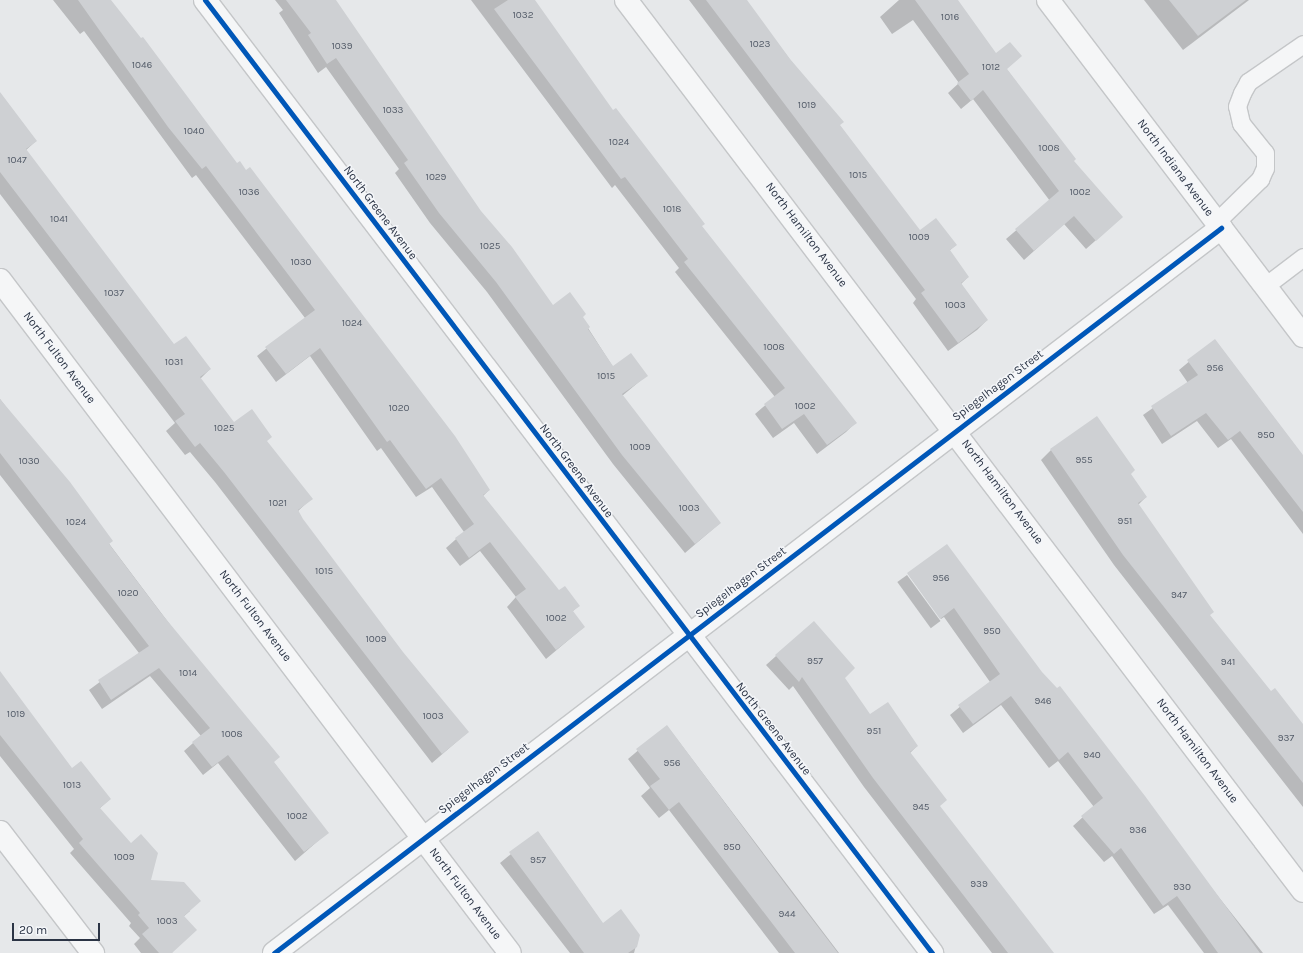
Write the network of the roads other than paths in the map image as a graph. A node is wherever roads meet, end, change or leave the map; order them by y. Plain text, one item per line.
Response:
1 (206, 0) edge
2 (626, 0) edge
3 (1048, 0) edge
4 (1303, 44) edge
5 (1218, 225) junction
6 (1303, 257) edge
7 (0, 280) edge
8 (1264, 286) junction
9 (1303, 336) edge
10 (955, 431) junction
11 (689, 636) junction
12 (0, 832) edge
13 (423, 838) junction
14 (1303, 890) edge
15 (93, 953) edge
16 (274, 953) edge
17 (510, 953) edge
18 (932, 953) edge

1 - 11 street, North Greene Avenue
2 - 10 street, North Hamilton Avenue
3 - 5 street, North Indiana Avenue
4 - 5 lane
5 - 8 street, North Indiana Avenue
5 - 10 street, Spiegelhagen Street
6 - 8 lane
7 - 13 street, North Fulton Avenue
8 - 9 street, North Indiana Avenue
10 - 11 street, Spiegelhagen Street
10 - 14 street, North Hamilton Avenue
11 - 13 street, Spiegelhagen Street
11 - 18 street, North Greene Avenue
12 - 15 street
13 - 16 street, Spiegelhagen Street
13 - 17 street, North Fulton Avenue

